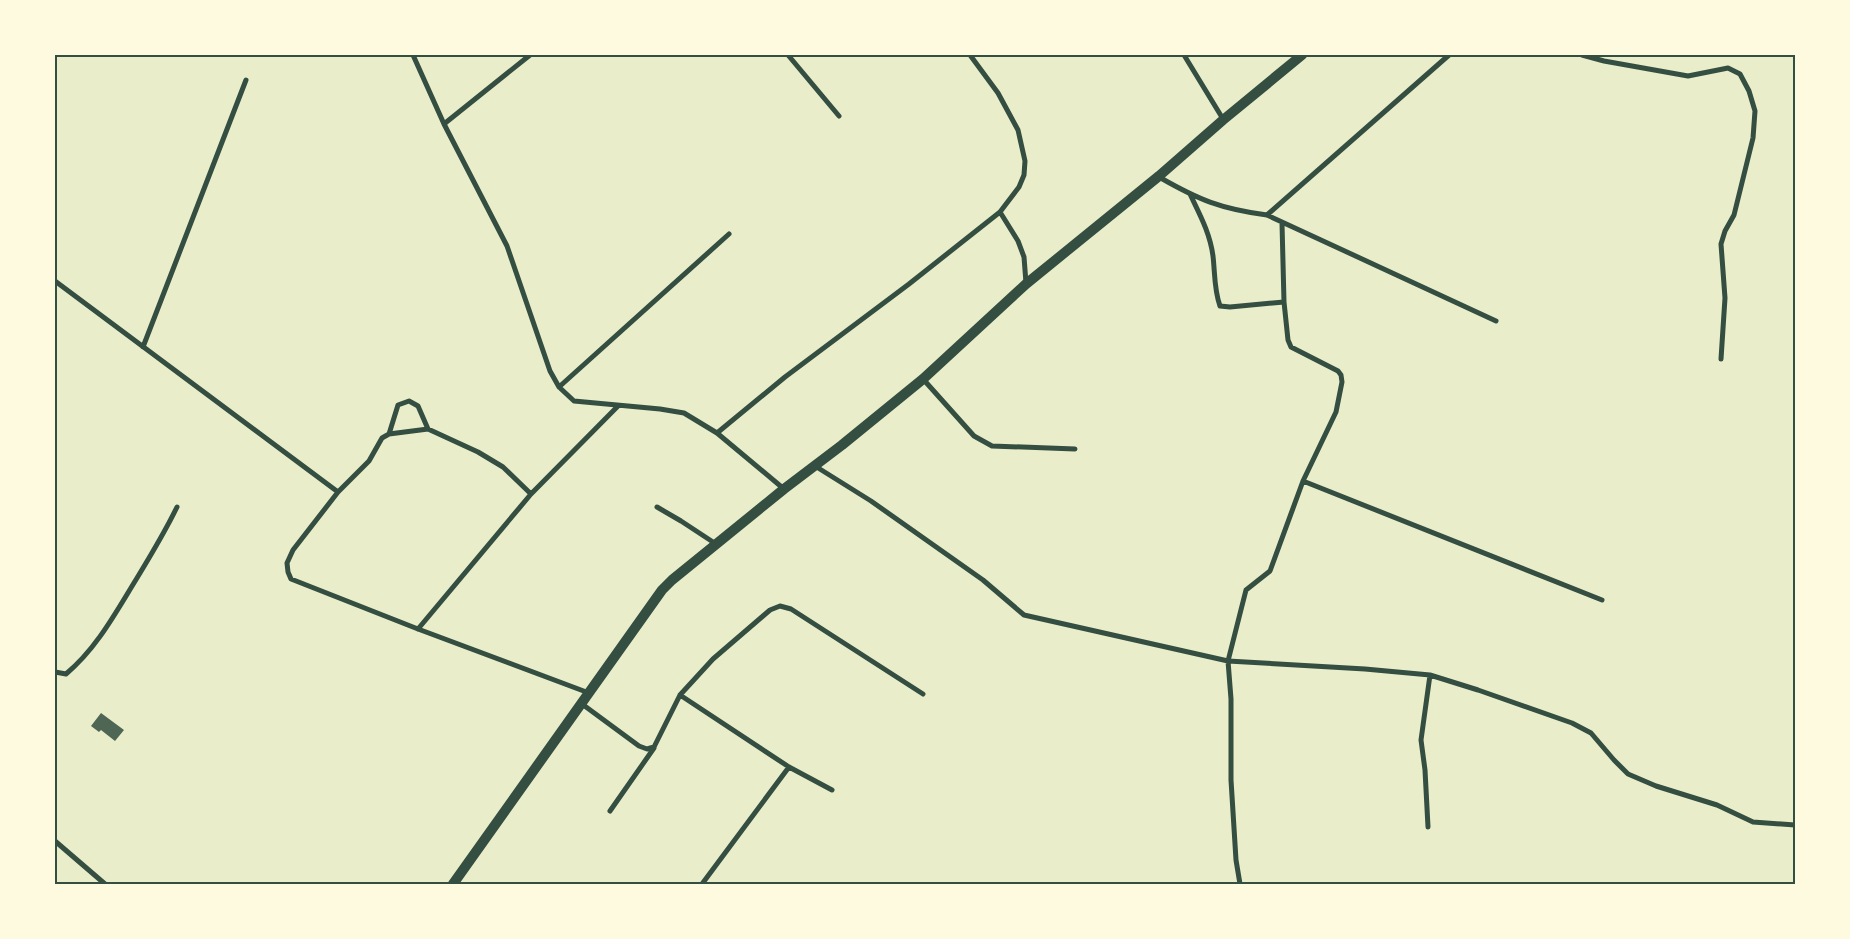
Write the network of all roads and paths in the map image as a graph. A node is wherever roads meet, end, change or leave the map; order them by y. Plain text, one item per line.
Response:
1 (413, 55) edge
2 (530, 55) edge
3 (788, 55) edge
4 (970, 55) edge
5 (1184, 55) edge
6 (1302, 55) edge
7 (1449, 55) edge
8 (1582, 55) edge
9 (246, 80) dead end
10 (839, 116) dead end
11 (1223, 120) junction
12 (444, 124) junction
13 (1159, 176) junction
14 (1190, 194) junction
15 (1000, 212) junction
16 (1267, 215) junction
17 (1282, 223) junction
18 (729, 234) dead end
19 (55, 281) edge
20 (1026, 284) junction
21 (1284, 302) junction
22 (1496, 321) dead end
23 (143, 347) junction
24 (1721, 359) dead end
25 (923, 378) junction
26 (559, 386) junction
27 (618, 406) junction
28 (428, 429) junction
29 (718, 433) junction
30 (389, 434) junction
31 (1075, 449) dead end
32 (814, 466) junction
33 (1303, 481) junction
34 (784, 489) junction
35 (338, 492) junction
36 (531, 494) junction
37 (177, 507) dead end
38 (657, 507) dead end
39 (716, 544) junction
40 (1602, 600) dead end
41 (418, 630) junction
42 (1228, 661) junction
43 (55, 672) edge
44 (1430, 675) junction
45 (590, 693) junction
46 (923, 694) dead end
47 (680, 695) junction
48 (582, 704) junction
49 (654, 747) junction
50 (789, 767) junction
51 (832, 790) dead end
52 (610, 811) dead end
53 (1795, 825) edge
54 (1428, 827) dead end
55 (55, 841) edge
56 (105, 884) edge
57 (453, 884) edge
58 (702, 884) edge
59 (1240, 884) edge

1 - 12 street
2 - 12 street
3 - 10 street
4 - 15 street
5 - 11 street
6 - 11 main road
7 - 16 street
8 - 24 street
9 - 23 street
11 - 13 main road
12 - 26 street
13 - 14 street
13 - 20 main road
14 - 16 street
14 - 21 street
15 - 20 street
15 - 29 street
16 - 17 street
17 - 21 street
17 - 22 street
18 - 26 street
19 - 23 street
20 - 25 main road
21 - 33 street
23 - 35 street
25 - 31 street
25 - 32 main road
26 - 27 street
27 - 29 street
27 - 36 street
28 - 30 street
28 - 30 street
28 - 36 street
29 - 34 street
30 - 35 street
32 - 34 main road
32 - 42 street
33 - 40 street
33 - 42 street
34 - 39 main road
35 - 41 street
36 - 41 street
37 - 43 street
38 - 39 street
39 - 45 main road
41 - 45 street
42 - 44 street
42 - 59 street
44 - 53 street
44 - 54 street
45 - 48 main road
46 - 47 street
47 - 49 street
47 - 50 street
48 - 49 street
48 - 57 main road
49 - 52 street
50 - 51 street
50 - 58 street
55 - 56 street

